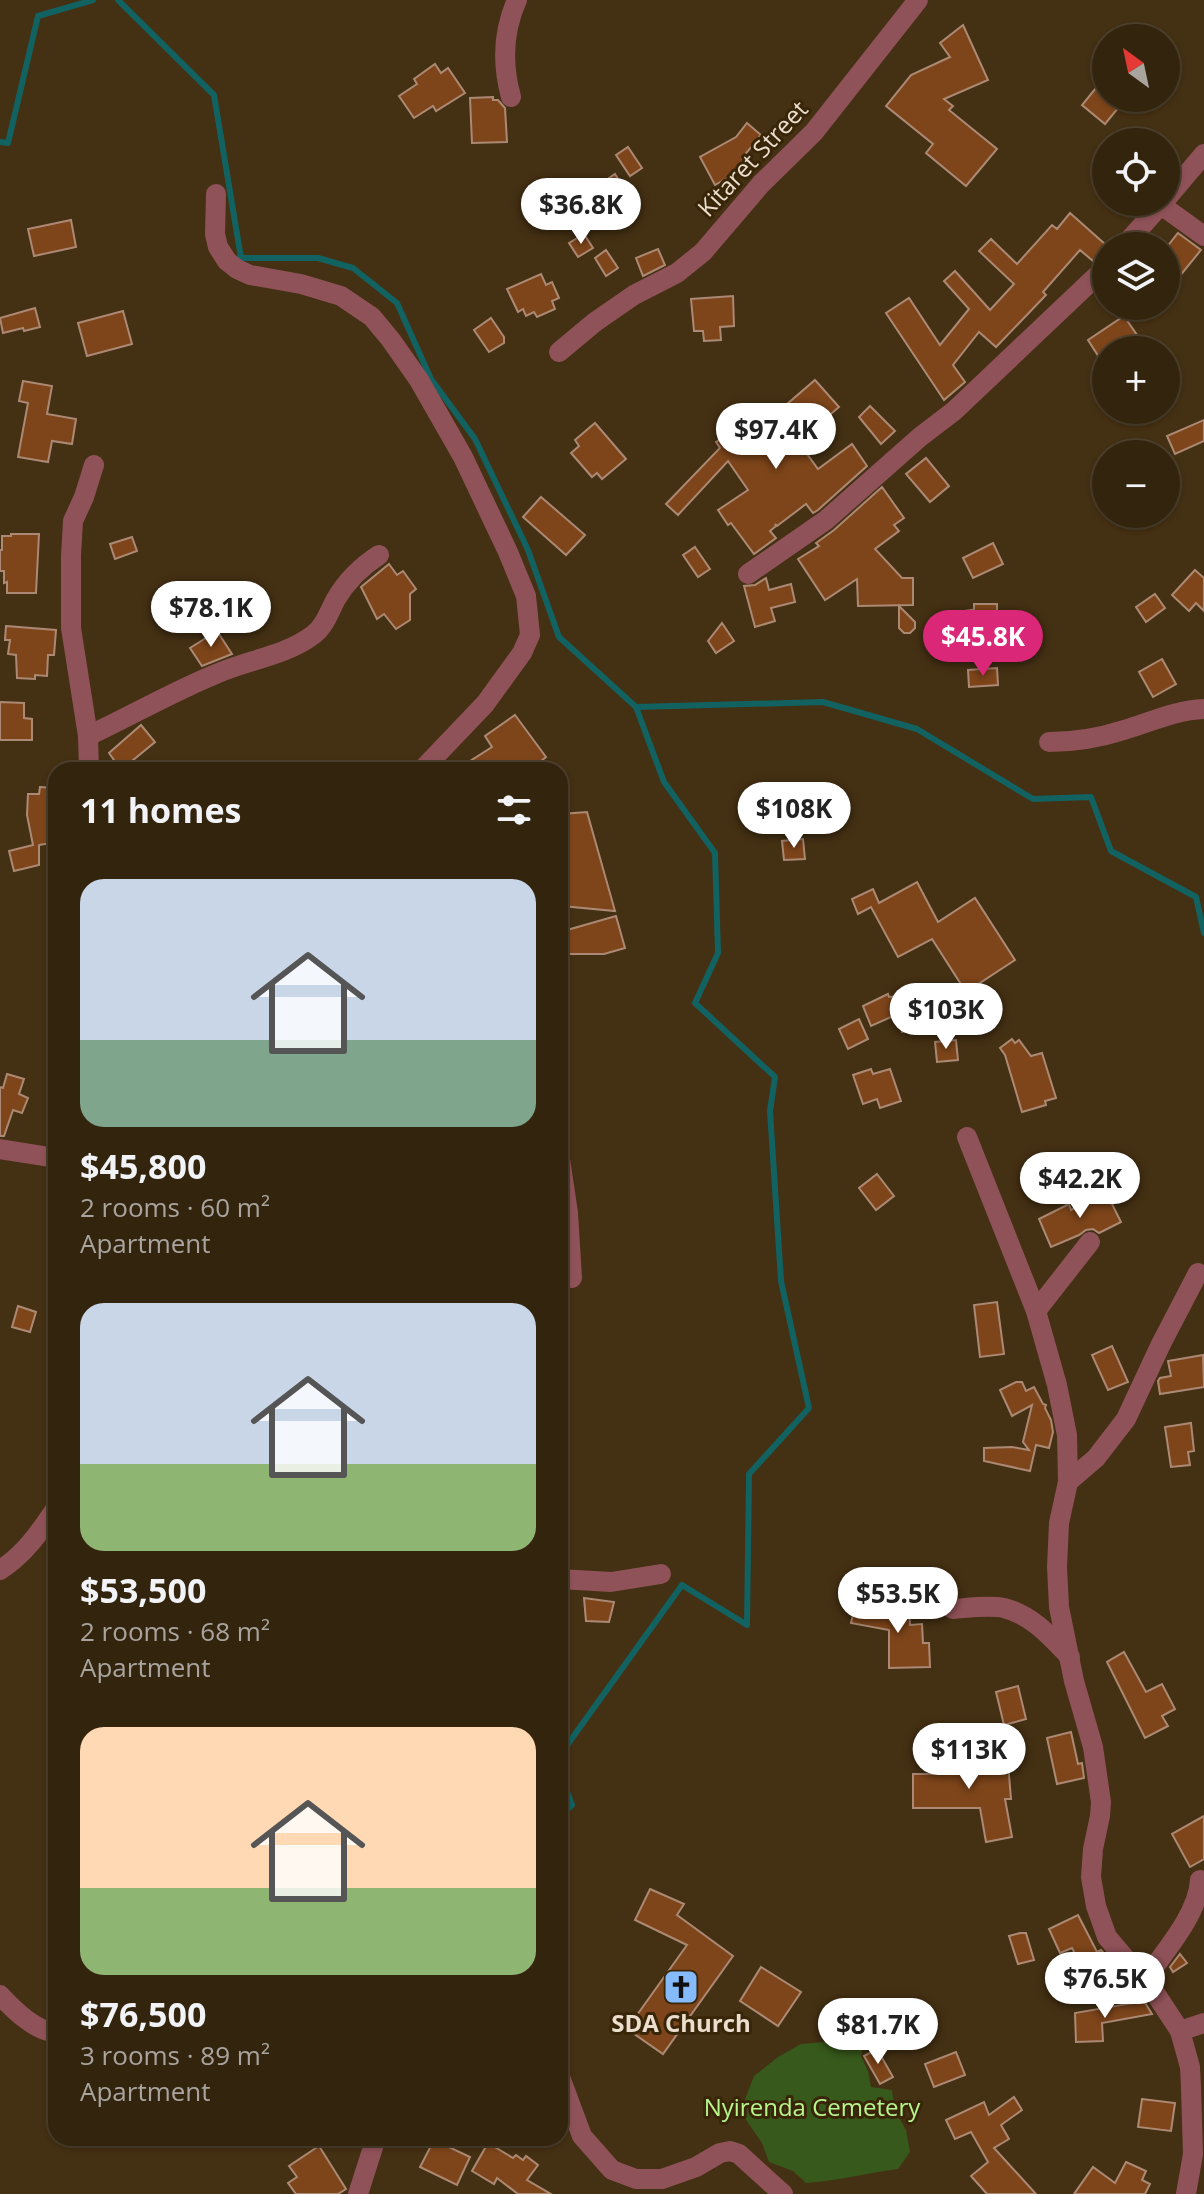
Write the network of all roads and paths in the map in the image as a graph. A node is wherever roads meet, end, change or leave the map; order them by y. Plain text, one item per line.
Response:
1 (517, 0) edge
2 (918, 0) edge
3 (511, 97) dead end
4 (1204, 154) edge
5 (1180, 182) edge
6 (216, 194) dead end
7 (1151, 216) edge
8 (1180, 216) edge
9 (1136, 232) edge
10 (1204, 236) edge
11 (1092, 280) edge
12 (559, 352) dead end
13 (94, 465) dead end
14 (379, 555) dead end
15 (748, 574) dead end
16 (1204, 709) edge
17 (88, 736) junction
18 (1049, 742) dead end
19 (89, 762) edge
20 (430, 762) edge
21 (967, 1137) dead end
22 (0, 1149) edge
23 (48, 1157) edge
24 (568, 1213) edge
25 (1090, 1242) dead end
26 (1198, 1273) dead end
27 (572, 1278) dead end
28 (1036, 1311) junction
29 (1068, 1482) junction
30 (48, 1520) edge
31 (0, 1570) edge
32 (661, 1574) dead end
33 (568, 1579) edge
34 (953, 1609) dead end
35 (1070, 1657) junction
36 (1200, 1880) dead end
37 (1144, 1981) junction
38 (0, 1995) edge
39 (1204, 2023) edge
40 (1180, 2031) junction
41 (48, 2032) edge
42 (568, 2098) edge
43 (373, 2146) edge
44 (358, 2194) edge
45 (783, 2194) edge
46 (1186, 2194) edge

1 - 3 street
2 - 12 street, Kitaret Street
4 - 5 street
6 - 20 street
7 - 9 street
8 - 10 street
11 - 15 street
13 - 17 street
14 - 17 street
16 - 18 street
17 - 19 street
21 - 28 street
22 - 23 street
24 - 27 street
25 - 28 street
26 - 29 street
28 - 29 street
29 - 35 street
30 - 31 street
32 - 33 street
34 - 35 street
35 - 37 street
36 - 37 street
37 - 40 street
38 - 41 street
39 - 40 street
40 - 46 street
42 - 45 street
43 - 44 street

